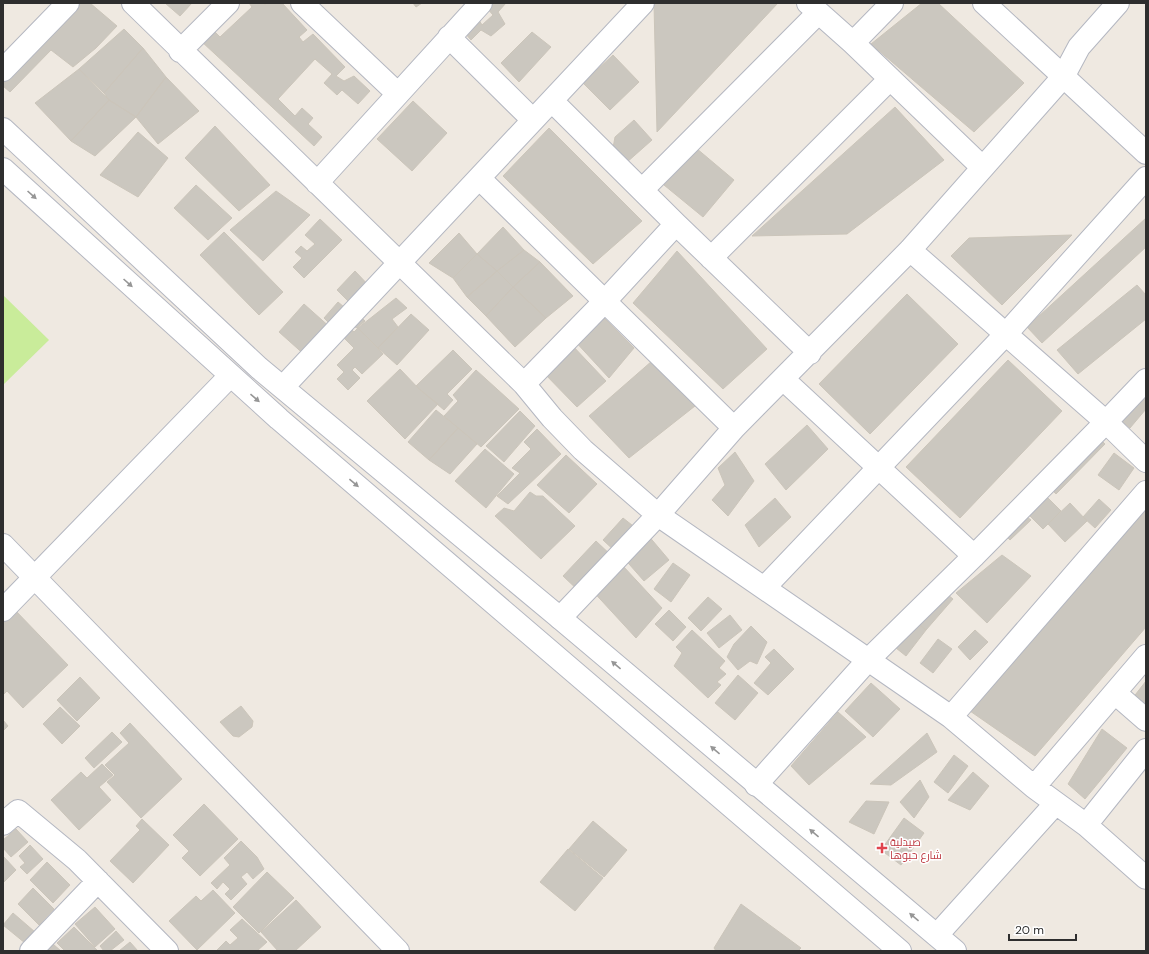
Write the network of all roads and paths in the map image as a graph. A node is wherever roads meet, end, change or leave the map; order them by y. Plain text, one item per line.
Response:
1 (68, 3) edge
2 (132, 3) edge
3 (228, 3) edge
4 (302, 3) edge
5 (481, 3) edge
6 (643, 3) edge
7 (892, 3) edge
8 (984, 3) edge
9 (1118, 3) edge
10 (813, 8) edge
11 (449, 37) junction
12 (853, 43) junction
13 (180, 52) junction
14 (3, 70) edge
15 (1063, 77) junction
16 (890, 79) junction
17 (398, 94) junction
18 (552, 101) junction
19 (533, 120) junction
20 (3, 129) edge
21 (1146, 153) edge
22 (982, 167) junction
23 (3, 169) edge
24 (479, 178) junction
25 (1146, 178) edge
26 (317, 183) junction
27 (642, 190) junction
28 (676, 224) junction
29 (910, 250) junction
30 (711, 258) junction
31 (400, 262) junction
32 (605, 301) junction
33 (1006, 335) junction
34 (810, 353) junction
35 (230, 376) junction
36 (782, 379) junction
37 (1146, 380) edge
38 (524, 384) junction
39 (283, 387) junction
40 (1106, 422) junction
41 (734, 428) junction
42 (1146, 461) edge
43 (880, 468) junction
44 (1146, 492) edge
45 (658, 515) junction
46 (3, 545) edge
47 (974, 556) junction
48 (35, 578) junction
49 (764, 588) junction
50 (3, 610) edge
51 (560, 618) junction
52 (1146, 656) edge
53 (869, 659) junction
54 (1116, 693) junction
55 (951, 717) junction
56 (1146, 720) edge
57 (1146, 750) edge
58 (756, 785) junction
59 (1034, 787) junction
60 (1056, 803) junction
61 (3, 824) edge
62 (1086, 825) junction
63 (1146, 878) edge
64 (98, 881) junction
65 (937, 935) junction
66 (392, 949) edge
67 (31, 951) edge
68 (167, 951) edge
69 (900, 951) edge
70 (955, 951) edge

1 - 14 street
2 - 13 street
3 - 13 street
4 - 17 street
5 - 11 street
6 - 18 street
7 - 12 street
8 - 15 street
9 - 15 street
10 - 12 street
10 - 27 street
11 - 17 street
11 - 19 street
12 - 16 street
13 - 26 street
15 - 21 street
15 - 22 street
16 - 22 street
16 - 30 street
17 - 26 street
18 - 19 street
18 - 27 street
19 - 24 street
20 - 39 street
22 - 29 street
23 -> 35 street
24 - 31 street
24 - 32 street
25 - 33 street
26 - 31 street
27 - 28 street
28 - 30 street
28 - 32 street
29 - 33 street
29 - 34 street
30 - 34 street
31 - 38 street
31 - 39 street
32 - 38 street
32 - 41 street
33 - 40 street
33 - 43 street
34 - 36 street
35 - 48 street
35 -> 69 street
36 - 41 street
36 - 43 street
37 - 40 street
38 - 45 street
39 - 51 street
40 - 42 street
40 - 47 street
41 - 45 street
43 - 47 street
43 - 49 street
44 - 55 street
45 - 49 street
45 - 51 street
46 - 48 street
47 - 53 street
48 - 50 street
48 - 66 street
49 - 53 street
58 -> 51 street
52 - 54 street
53 - 55 street
53 - 58 street
54 - 56 street
54 - 59 street
55 - 59 street
57 - 62 street
65 -> 58 street
59 - 60 street
60 - 62 street
60 - 65 street
61 - 64 street
62 - 63 street
64 - 67 street
64 - 68 street
65 - 70 street

